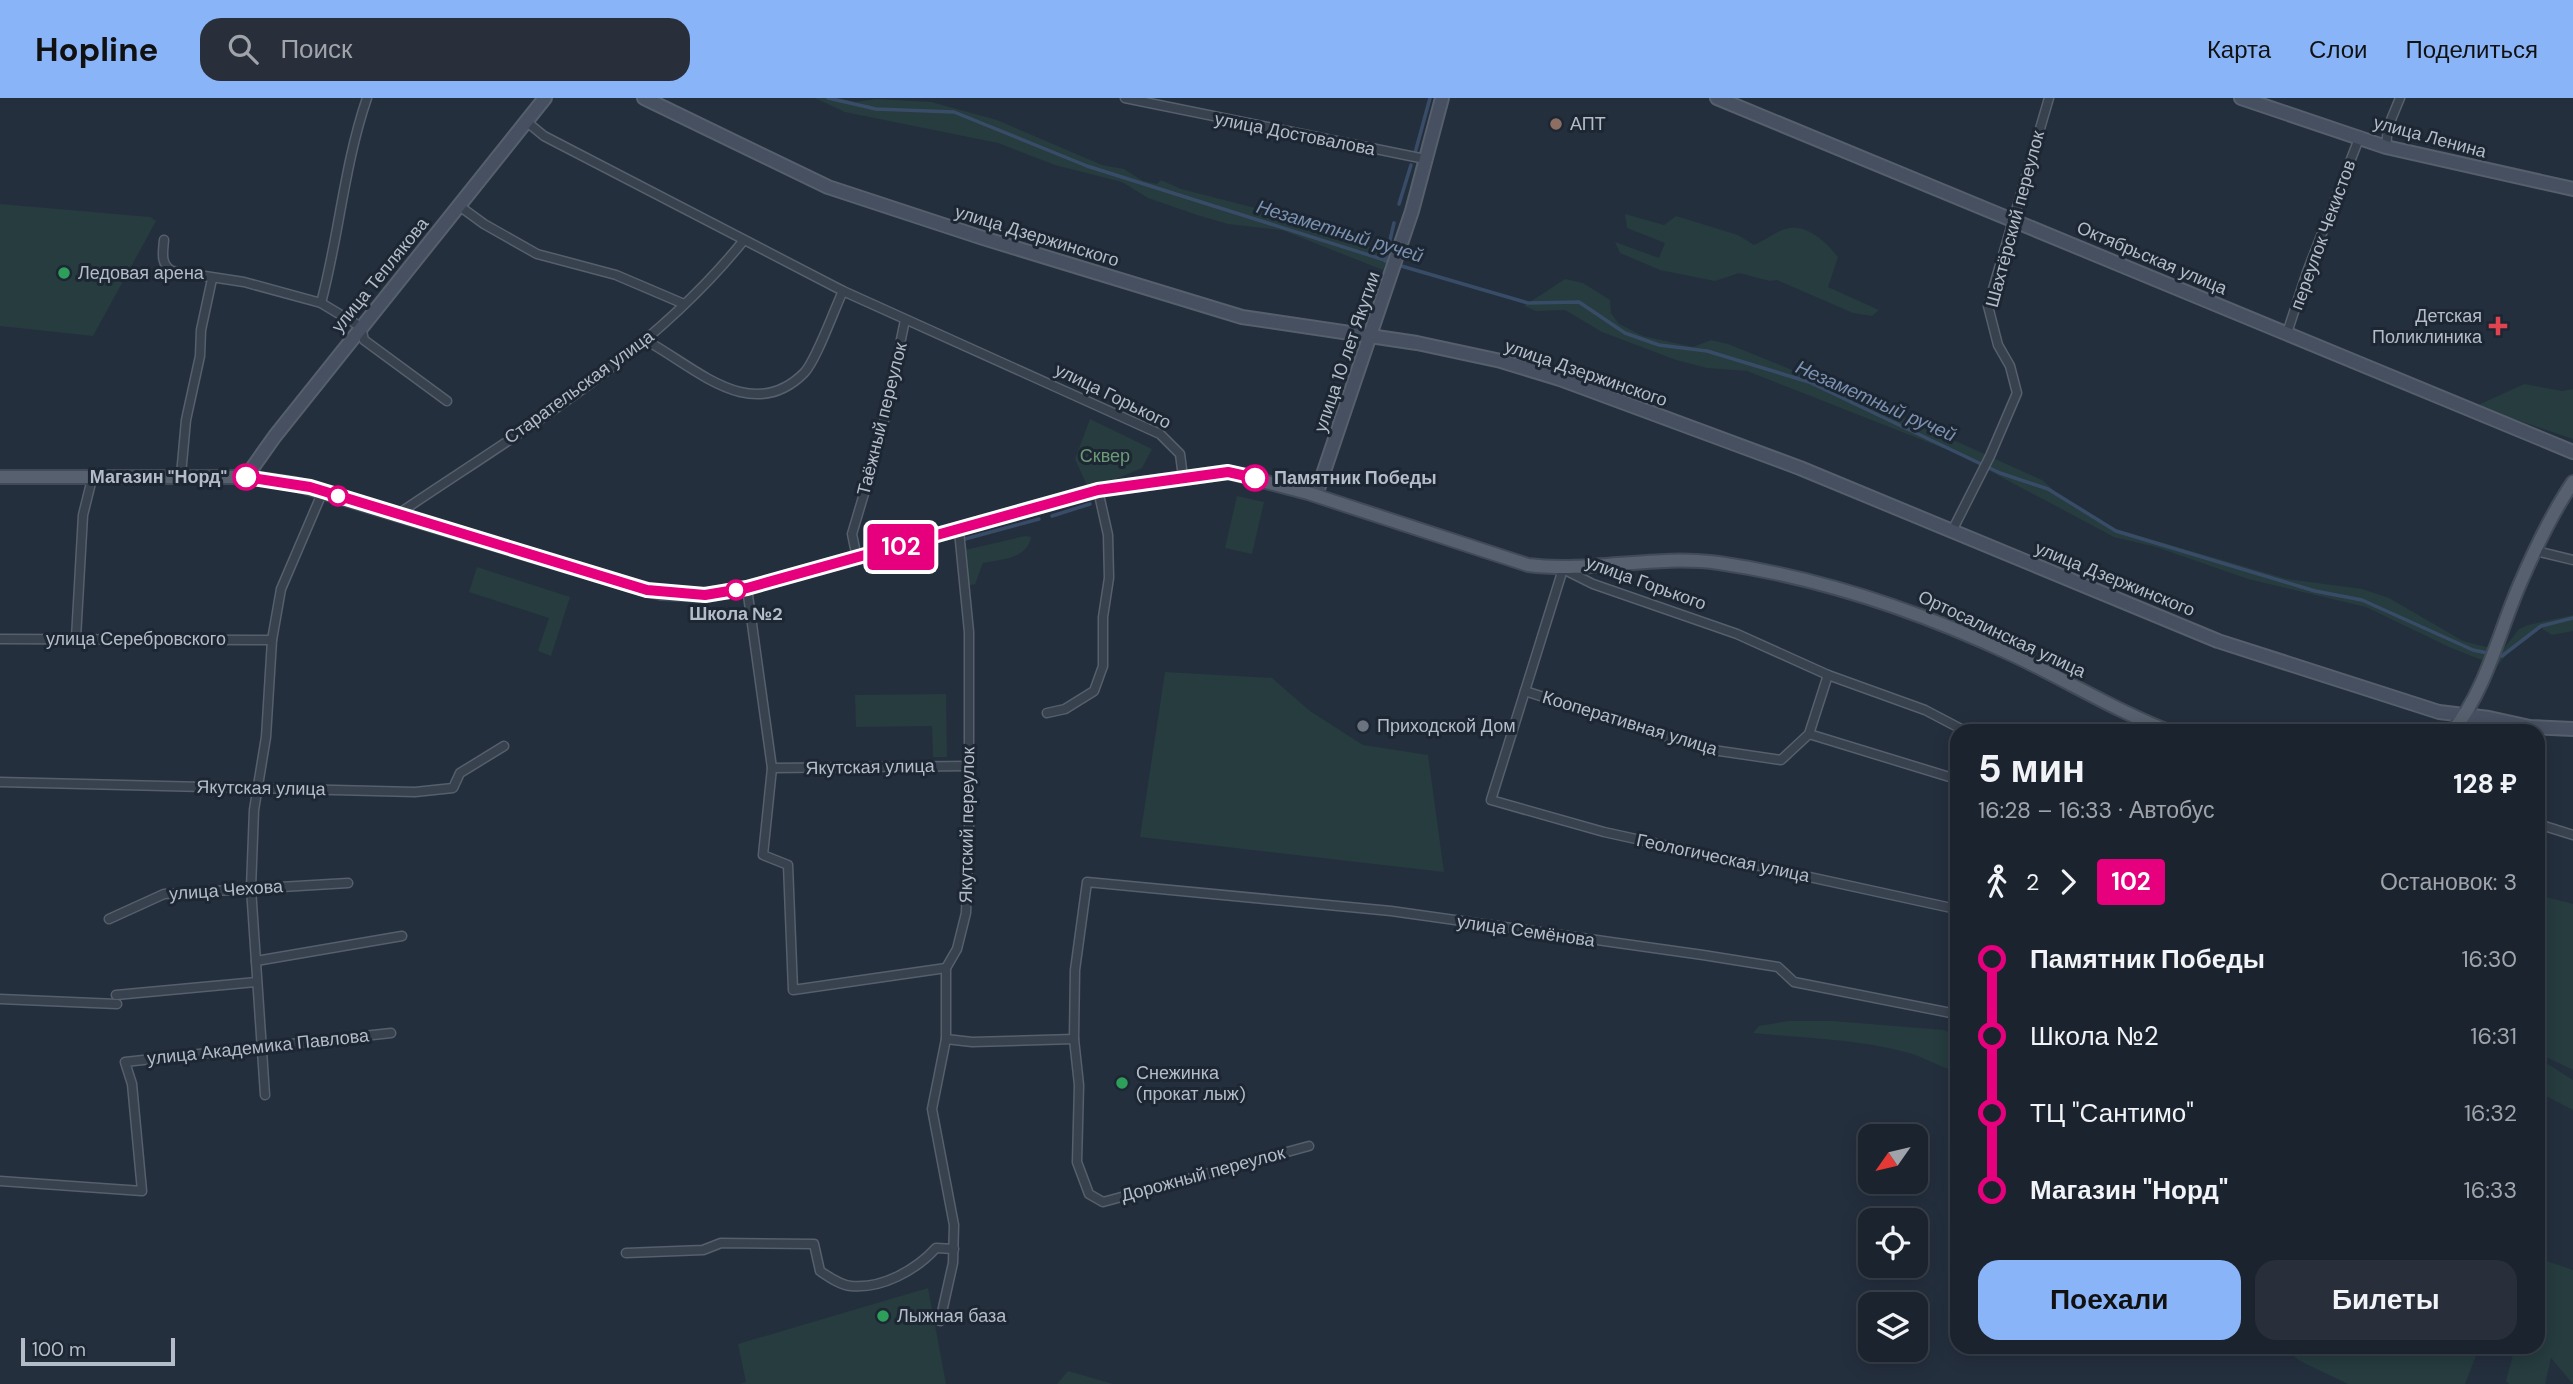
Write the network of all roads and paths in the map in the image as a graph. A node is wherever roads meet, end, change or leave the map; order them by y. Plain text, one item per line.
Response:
1 (367, 98) edge
2 (545, 98) edge
3 (644, 98) edge
4 (1125, 98) edge
5 (1442, 98) edge
6 (1717, 98) edge
7 (2049, 98) edge
8 (2241, 98) edge
9 (2400, 98) edge
10 (527, 122) junction
11 (2360, 136) junction
12 (2386, 147) junction
13 (1425, 159) junction
14 (2573, 189) edge
15 (458, 205) junction
16 (2014, 219) junction
17 (164, 240) dead end
18 (744, 240) junction
19 (212, 279) junction
20 (843, 291) junction
21 (321, 303) junction
22 (684, 304) junction
23 (905, 320) junction
24 (361, 327) junction
25 (2287, 333) junction
26 (1369, 336) junction
27 (648, 341) junction
28 (447, 401) dead end
29 (2573, 452) edge
30 (93, 475) junction
31 (181, 475) junction
32 (0, 477) edge
33 (246, 477) junction
34 (1183, 477) junction
35 (2573, 482) edge
36 (1098, 490) junction
37 (323, 491) junction
38 (1316, 495) junction
39 (398, 514) junction
40 (959, 531) junction
41 (1952, 531) junction
42 (2536, 551) junction
43 (857, 558) junction
44 (2573, 559) edge
45 (1563, 569) junction
46 (747, 588) junction
47 (76, 638) junction
48 (0, 639) edge
49 (272, 640) junction
50 (1828, 675) junction
51 (1525, 691) junction
52 (1047, 712) dead end
53 (2465, 716) junction
54 (1951, 724) edge
55 (2151, 724) edge
56 (2458, 724) edge
57 (2512, 724) edge
58 (2545, 728) edge
59 (2573, 729) edge
60 (1809, 734) junction
61 (504, 746) dead end
62 (969, 766) junction
63 (772, 768) junction
64 (1950, 777) edge
65 (0, 782) edge
66 (258, 788) junction
67 (2545, 826) edge
68 (2573, 835) edge
69 (1087, 882) joint
70 (348, 883) dead end
71 (251, 888) junction
72 (1950, 908) edge
73 (109, 919) dead end
74 (402, 936) dead end
75 (256, 961) junction
76 (946, 968) junction
77 (257, 982) junction
78 (0, 999) edge
79 (1950, 1013) edge
80 (391, 1032) dead end
81 (946, 1039) junction
82 (1074, 1039) junction
83 (261, 1048) junction
84 (265, 1095) dead end
85 (1308, 1146) dead end
86 (0, 1181) edge
87 (954, 1249) junction
88 (626, 1253) dead end
89 (940, 1321) dead end

1 - 21 street
2 - 10 street, улица Теплякова
3 - 26 street, улица Дзержинского
4 - 13 street, улица Достовалова
5 - 13 street, улица 10 лет Якутии
6 - 16 street, Октябрьская улица
7 - 16 street, Шахтёрский переулок
8 - 11 street, улица Ленина
9 - 12 street
10 - 15 street, улица Теплякова
10 - 18 street, улица Горького
11 - 12 street, улица Ленина
11 - 25 street, переулок Чекистов
12 - 14 street, улица Ленина
13 - 26 street, улица 10 лет Якутии
15 - 22 street
15 - 24 street, улица Теплякова
16 - 25 street, Октябрьская улица
16 - 41 street, Шахтёрский переулок
17 - 19 street
18 - 20 street, улица Горького
18 - 22 street, Старательская улица
19 - 21 street
19 - 31 street
20 - 23 street, улица Горького
20 - 27 street
21 - 24 street
22 - 27 street, Старательская улица
23 - 34 street, улица Горького
23 - 43 street, Таёжный переулок
24 - 28 street
24 - 33 street, улица Теплякова
25 - 29 street, Октябрьская улица
26 - 38 street, улица 10 лет Якутии
26 - 41 street, улица Дзержинского
27 - 39 street, Старательская улица
30 - 31 main road
30 - 32 main road
30 - 47 street
31 - 33 main road
33 - 37 main road
34 - 36 main road
34 - 38 main road, улица Горького
35 - 42 main road
36 - 40 main road
36 - 52 street
37 - 39 main road
37 - 49 street
38 - 45 main road, улица Горького
39 - 46 main road
40 - 43 main road
40 - 62 street, Якутский переулок
41 - 53 street, улица Дзержинского
42 - 44 street
42 - 53 main road
43 - 46 main road
45 - 50 street, улица Горького
45 - 51 street
45 - 55 main road, Ортосалинская улица
46 - 63 street
47 - 48 street, улица Серебровского
47 - 49 street, улица Серебровского
49 - 66 street
50 - 54 street, улица Горького
50 - 60 street
51 - 60 street, Кооперативная улица
51 - 72 street, Геологическая улица
53 - 56 main road
53 - 57 street, улица Дзержинского
58 - 59 street, улица Дзержинского
60 - 64 street
61 - 66 street, Якутская улица
62 - 63 street, Якутская улица
62 - 76 street, Якутский переулок
63 - 76 street
65 - 66 street, Якутская улица
66 - 71 street
67 - 68 street
69 - 79 street, улица Семёнова
69 - 82 street, Дорожный переулок
70 - 71 street, улица Чехова
71 - 73 street, улица Чехова
71 - 75 street
74 - 75 street
75 - 77 street
76 - 81 street, Якутский переулок
77 - 78 street
77 - 83 street
80 - 83 street, улица Академика Павлова
81 - 82 street
81 - 87 street, Якутский переулок
82 - 85 street, Дорожный переулок
83 - 84 street
83 - 86 street, улица Академика Павлова
87 - 88 street
87 - 89 street, Якутский переулок

